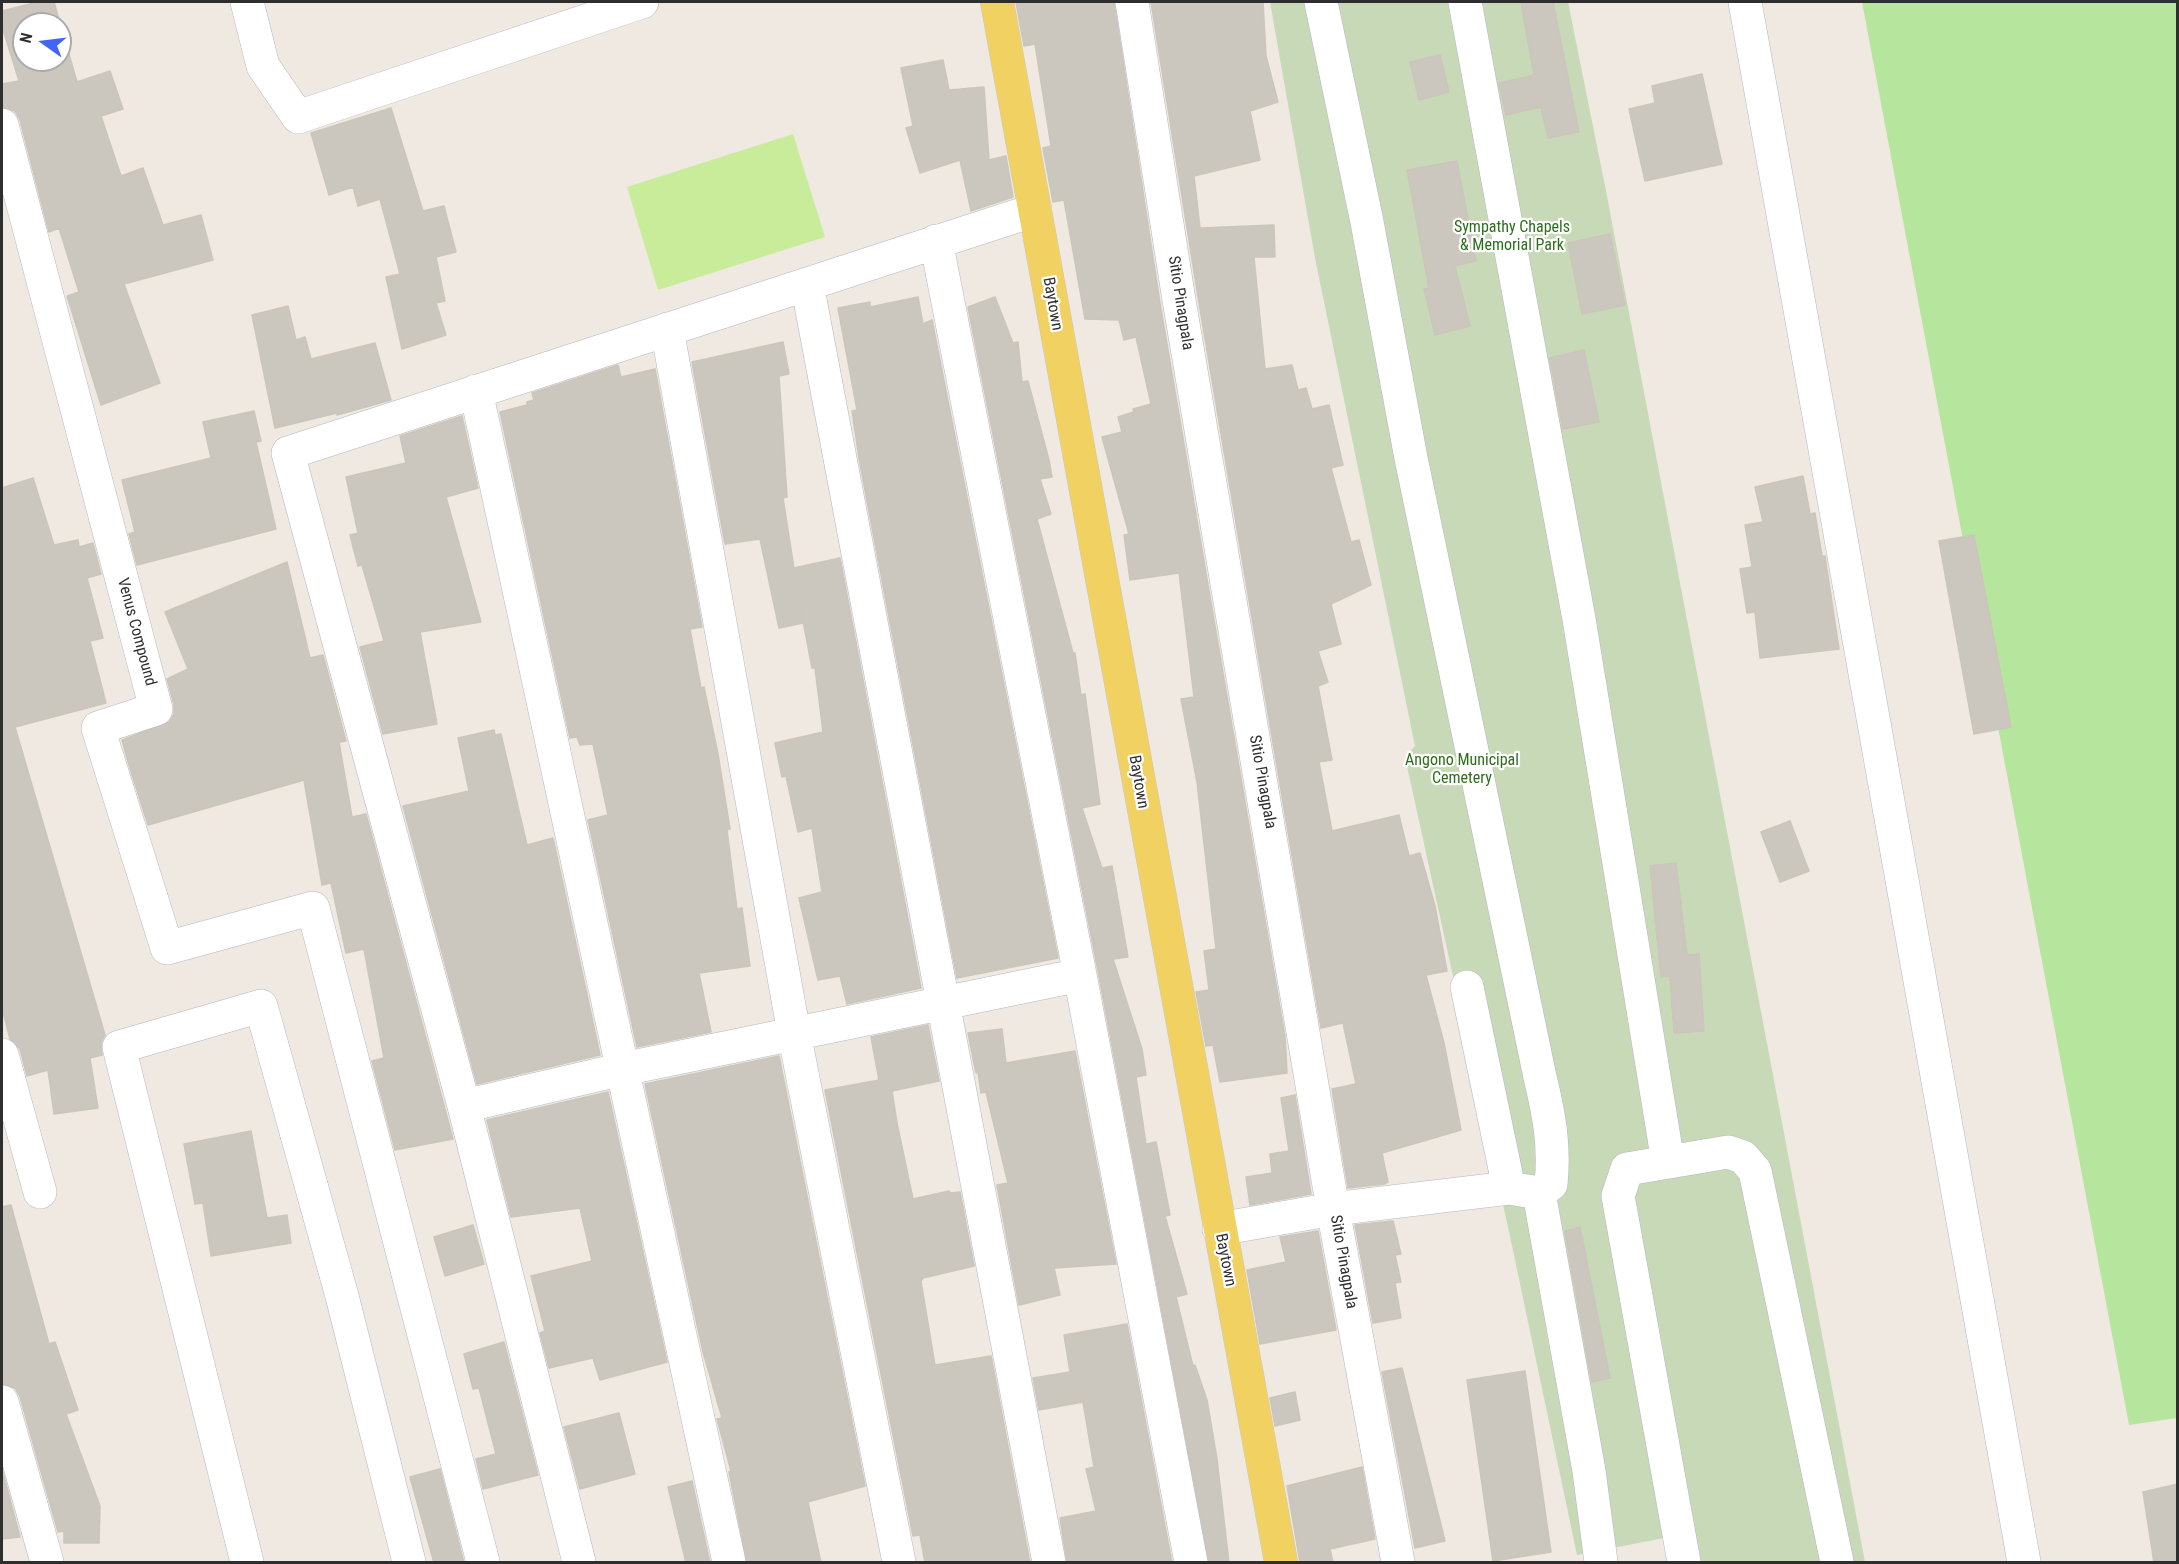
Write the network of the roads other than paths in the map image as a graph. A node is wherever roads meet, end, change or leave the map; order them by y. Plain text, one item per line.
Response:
1 (247, 2) edge
2 (642, 2) edge
3 (997, 2) edge
4 (1132, 2) edge
5 (1321, 2) edge
6 (1465, 2) edge
7 (1746, 2) edge
8 (604, 7) edge
9 (2, 125) edge
10 (1035, 210) junction
11 (936, 242) junction
12 (807, 284) junction
13 (667, 329) junction
14 (476, 391) junction
15 (1080, 975) junction
16 (1467, 987) dead end
17 (943, 1003) junction
18 (794, 1033) junction
19 (2, 1055) edge
20 (623, 1069) junction
21 (465, 1106) junction
22 (1668, 1162) junction
23 (1524, 1190) junction
24 (40, 1192) dead end
25 (1333, 1209) junction
26 (1219, 1228) junction
27 (2, 1402) edge
28 (46, 1563) edge
29 (247, 1563) edge
30 (409, 1563) edge
31 (483, 1563) edge
32 (579, 1563) edge
33 (729, 1563) edge
34 (899, 1563) edge
35 (1049, 1563) edge
36 (1191, 1563) edge
37 (1281, 1563) edge
38 (1398, 1563) edge
39 (1601, 1563) edge
40 (1684, 1563) edge
41 (1837, 1563) edge
42 (2024, 1563) edge

1 - 8 street
2 - 8 street
3 - 10 main road, Baytown
4 - 25 street, Sitio Pinagpala
5 - 23 street
6 - 22 street
7 - 42 street
9 - 31 street, Venus Compound
10 - 11 street
10 - 26 main road, Baytown
11 - 12 street
11 - 15 street
12 - 13 street
12 - 17 street
13 - 14 street
13 - 18 street
14 - 20 street
14 - 21 street
15 - 17 street
15 - 36 street
16 - 23 street
17 - 18 street
17 - 35 street
18 - 20 street
18 - 34 street
19 - 24 street
20 - 21 street
20 - 33 street
21 - 32 street
22 - 40 street
22 - 41 street
23 - 25 street
23 - 39 street
25 - 26 street
25 - 38 street, Sitio Pinagpala
26 - 37 main road, Baytown
27 - 28 street
29 - 30 street

